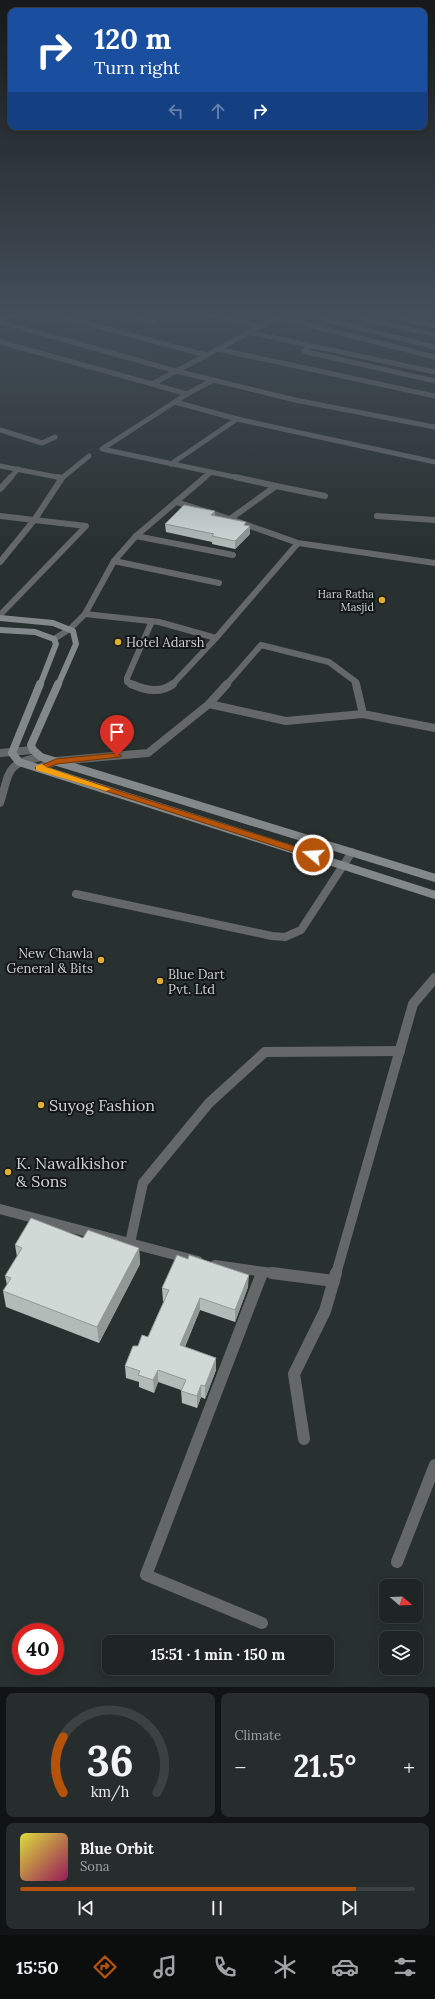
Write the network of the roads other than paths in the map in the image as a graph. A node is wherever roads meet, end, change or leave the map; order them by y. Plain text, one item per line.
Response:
1 (183, 393) edge
2 (265, 393) edge
3 (420, 393) edge
4 (187, 394) joint
5 (435, 396) edge
6 (175, 402) junction
7 (237, 419) junction
8 (435, 427) edge
9 (0, 430) edge
10 (55, 437) dead end
11 (89, 456) dead end
12 (435, 462) edge
13 (171, 464) junction
14 (0, 466) edge
15 (18, 469) junction
16 (210, 473) junction
17 (62, 478) junction
18 (276, 486) junction
19 (0, 489) edge
20 (325, 496) dead end
21 (176, 502) junction
22 (0, 516) edge
23 (377, 516) dead end
24 (34, 519) junction
25 (230, 519) junction
26 (435, 520) edge
27 (136, 536) junction
28 (298, 543) junction
29 (233, 555) dead end
30 (114, 561) junction
31 (0, 562) edge
32 (435, 563) edge
33 (219, 583) dead end
34 (85, 614) junction
35 (0, 617) edge
36 (152, 621) junction
37 (70, 629) junction
38 (0, 630) edge
39 (216, 638) junction
40 (54, 639) junction
41 (209, 704) junction
42 (363, 714) junction
43 (435, 728) edge
44 (33, 750) junction
45 (0, 753) edge
46 (12, 753) junction
47 (42, 757) junction
48 (56, 761) junction
49 (19, 762) junction
50 (39, 768) junction
51 (0, 803) edge
52 (352, 852) junction
53 (343, 865) junction
54 (435, 878) edge
55 (76, 894) dead end
56 (435, 894) edge
57 (435, 978) edge
58 (400, 1051) junction
59 (0, 1210) edge
60 (130, 1243) junction
61 (262, 1272) junction
62 (334, 1281) junction
63 (304, 1439) dead end
64 (435, 1465) edge
65 (397, 1562) dead end
66 (262, 1623) dead end

1 - 4 street
2 - 8 street
3 - 5 street
4 - 6 street
6 - 7 street
6 - 13 street
7 - 12 street
7 - 13 street
9 - 10 street
11 - 17 street
13 - 16 street
14 - 15 street
15 - 17 street
15 - 19 street
16 - 18 street
16 - 21 street
17 - 24 street
18 - 20 street
18 - 25 street
21 - 25 street
21 - 27 street
22 - 24 street
23 - 26 street
24 - 31 street
24 - 35 street
25 - 28 street
27 - 29 street
27 - 30 street
28 - 32 street
28 - 39 street
30 - 33 street
30 - 34 street
34 - 36 street
34 - 37 street
35 - 37 street
36 - 39 street
36 - 39 street
37 - 40 street
37 - 44 street
38 - 40 street
40 - 46 street
41 - 42 street
41 - 42 street
41 - 48 street
42 - 43 street
44 - 46 street
44 - 47 street
45 - 46 street
46 - 49 street
47 - 48 street
47 - 49 street
48 - 50 street
48 - 52 street
49 - 50 street
49 - 51 street
50 - 53 street
52 - 53 street
52 - 54 street
53 - 55 street
53 - 56 street
57 - 58 street
58 - 60 street
58 - 62 street
59 - 60 street
60 - 61 street
61 - 62 street
61 - 66 street
62 - 63 street
64 - 65 street

